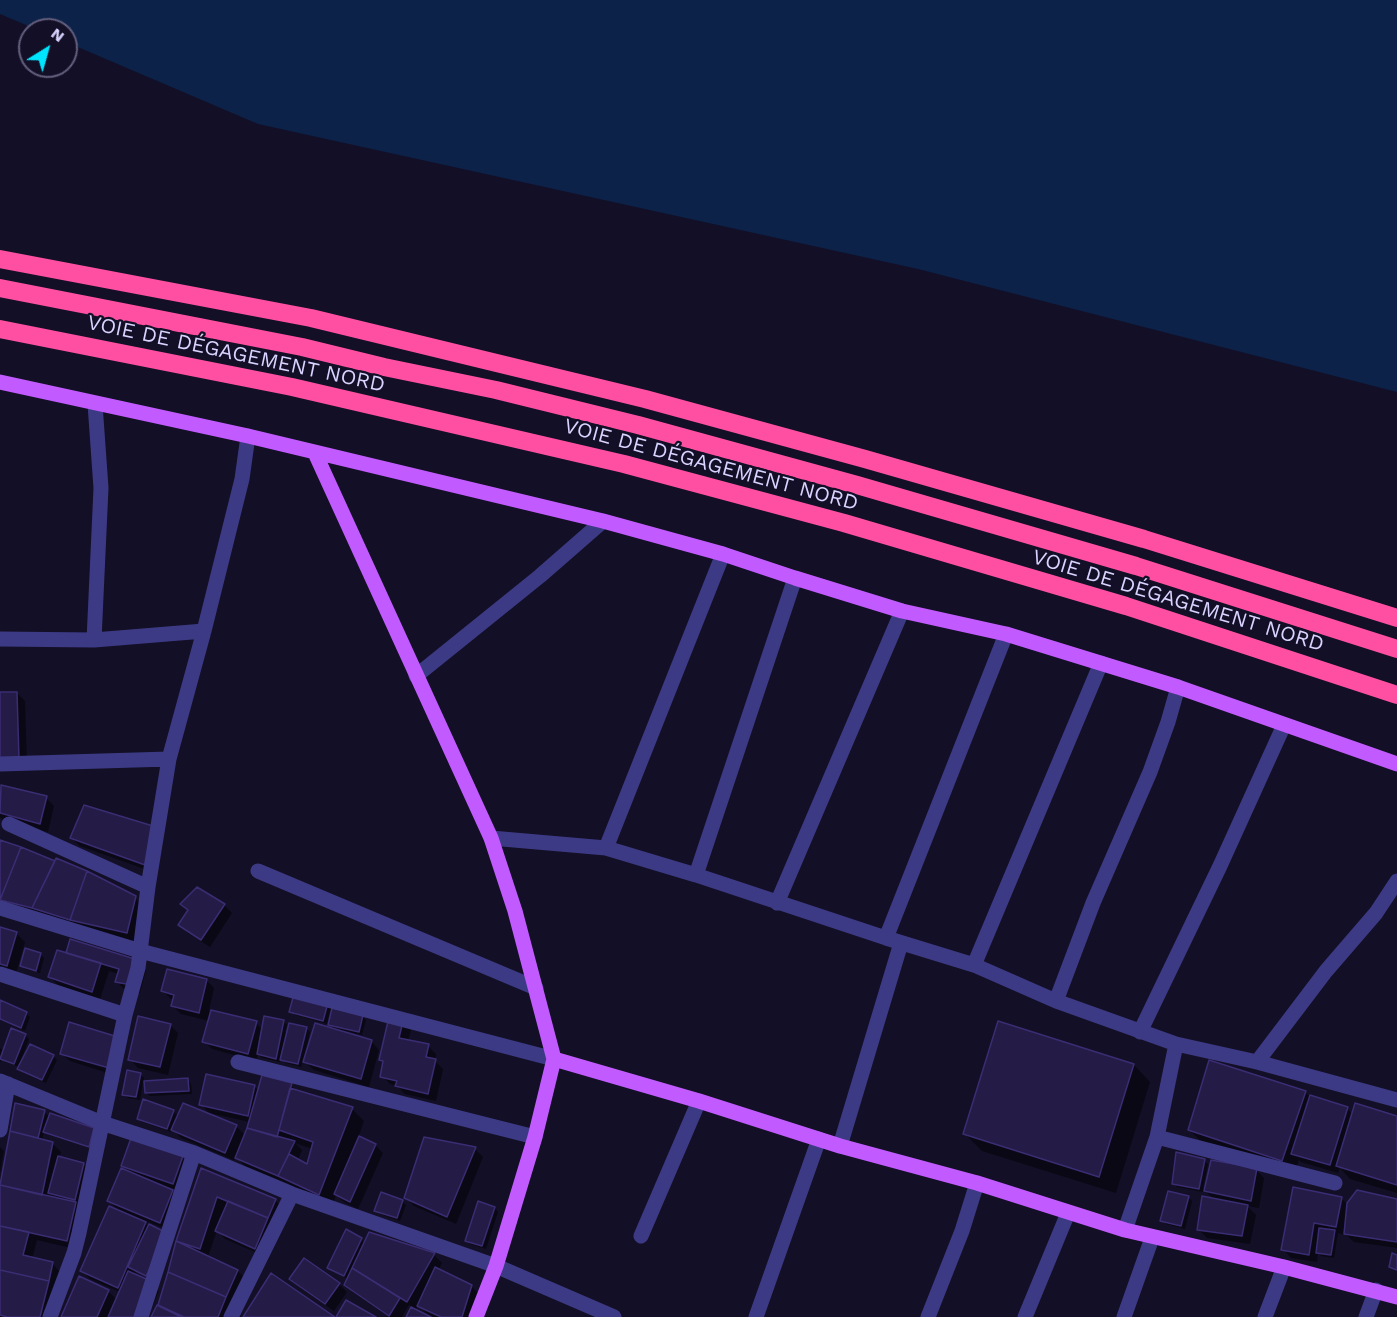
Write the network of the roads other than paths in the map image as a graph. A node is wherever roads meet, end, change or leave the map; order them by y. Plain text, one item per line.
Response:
1 (0, 259) edge
2 (0, 288) edge
3 (0, 329) edge
4 (0, 382) edge
5 (95, 404) junction
6 (248, 436) junction
7 (315, 453) junction
8 (603, 521) junction
9 (723, 554) junction
10 (795, 578) junction
11 (902, 611) junction
12 (1397, 618) edge
13 (204, 631) junction
14 (1006, 634) junction
15 (0, 639) edge
16 (94, 640) junction
17 (1397, 649) edge
18 (1101, 663) junction
19 (416, 676) junction
20 (1178, 687) junction
21 (1397, 695) edge
22 (1284, 726) junction
23 (169, 759) junction
24 (0, 764) edge
25 (1397, 764) edge
26 (9, 824) dead end
27 (491, 838) junction
28 (606, 848) junction
29 (258, 871) dead end
30 (696, 875) junction
31 (1397, 881) edge
32 (148, 887) junction
33 (777, 903) junction
34 (0, 908) edge
35 (893, 940) junction
36 (140, 951) junction
37 (974, 965) junction
38 (0, 974) edge
39 (536, 988) junction
40 (1056, 1001) junction
41 (125, 1015) junction
42 (1140, 1032) junction
43 (1176, 1044) junction
44 (554, 1059) junction
45 (238, 1062) dead end
46 (1257, 1062) junction
47 (4, 1082) edge
48 (1396, 1099) edge
49 (699, 1101) junction
50 (102, 1123) junction
51 (0, 1130) edge
52 (535, 1137) junction
53 (1157, 1137) junction
54 (819, 1139) junction
55 (840, 1146) junction
56 (194, 1154) junction
57 (1335, 1183) dead end
58 (977, 1184) junction
59 (292, 1194) junction
60 (1068, 1213) junction
61 (1125, 1230) junction
62 (641, 1236) dead end
63 (1152, 1238) junction
64 (496, 1266) junction
65 (1284, 1267) junction
66 (1376, 1290) junction
67 (1397, 1297) edge
68 (50, 1317) edge
69 (141, 1317) edge
70 (231, 1317) edge
71 (476, 1317) edge
72 (614, 1317) edge
73 (756, 1317) edge
74 (928, 1317) edge
75 (1025, 1317) edge
76 (1124, 1317) edge
77 (1265, 1317) edge
78 (1366, 1317) edge

1 - 12 highway
2 - 17 highway, VOIE DE DÉGAGEMENT NORD
3 - 21 highway, VOIE DE DÉGAGEMENT NORD
4 - 5 main road
5 - 6 main road
5 - 16 street
6 - 7 main road
6 - 13 street
7 - 8 main road
7 - 19 main road
8 - 9 main road
8 - 19 street
9 - 10 main road
9 - 28 street
10 - 11 main road
10 - 30 street
11 - 14 main road
11 - 33 street
13 - 16 street
13 - 23 street
14 - 18 main road
14 - 35 street
15 - 16 street
18 - 20 main road
18 - 37 street
19 - 27 main road
20 - 22 main road
20 - 40 street
22 - 25 main road
22 - 42 street
23 - 24 street
23 - 32 street
26 - 32 street
27 - 28 street
27 - 39 main road
28 - 30 street
29 - 39 street
30 - 33 street
31 - 46 street
32 - 36 street
33 - 35 street
34 - 36 street
35 - 37 street
35 - 55 street
36 - 41 street
36 - 44 street
37 - 40 street
38 - 41 street
39 - 44 main road
40 - 42 street
41 - 50 street
42 - 43 street
43 - 46 street
43 - 53 street
44 - 49 main road
44 - 52 main road
45 - 52 street
46 - 48 street
47 - 50 street
47 - 51 street
49 - 54 main road
49 - 62 street
50 - 56 street
50 - 68 street
52 - 64 main road
53 - 57 street
53 - 61 street
54 - 55 main road
54 - 73 street
55 - 58 main road
56 - 59 street
56 - 69 street
58 - 60 main road
58 - 74 street
59 - 64 street
59 - 70 street
60 - 61 main road
60 - 75 street
61 - 63 main road
63 - 65 main road
63 - 76 street
64 - 71 main road
64 - 72 street
65 - 66 main road
65 - 77 street
66 - 67 main road
66 - 78 street

